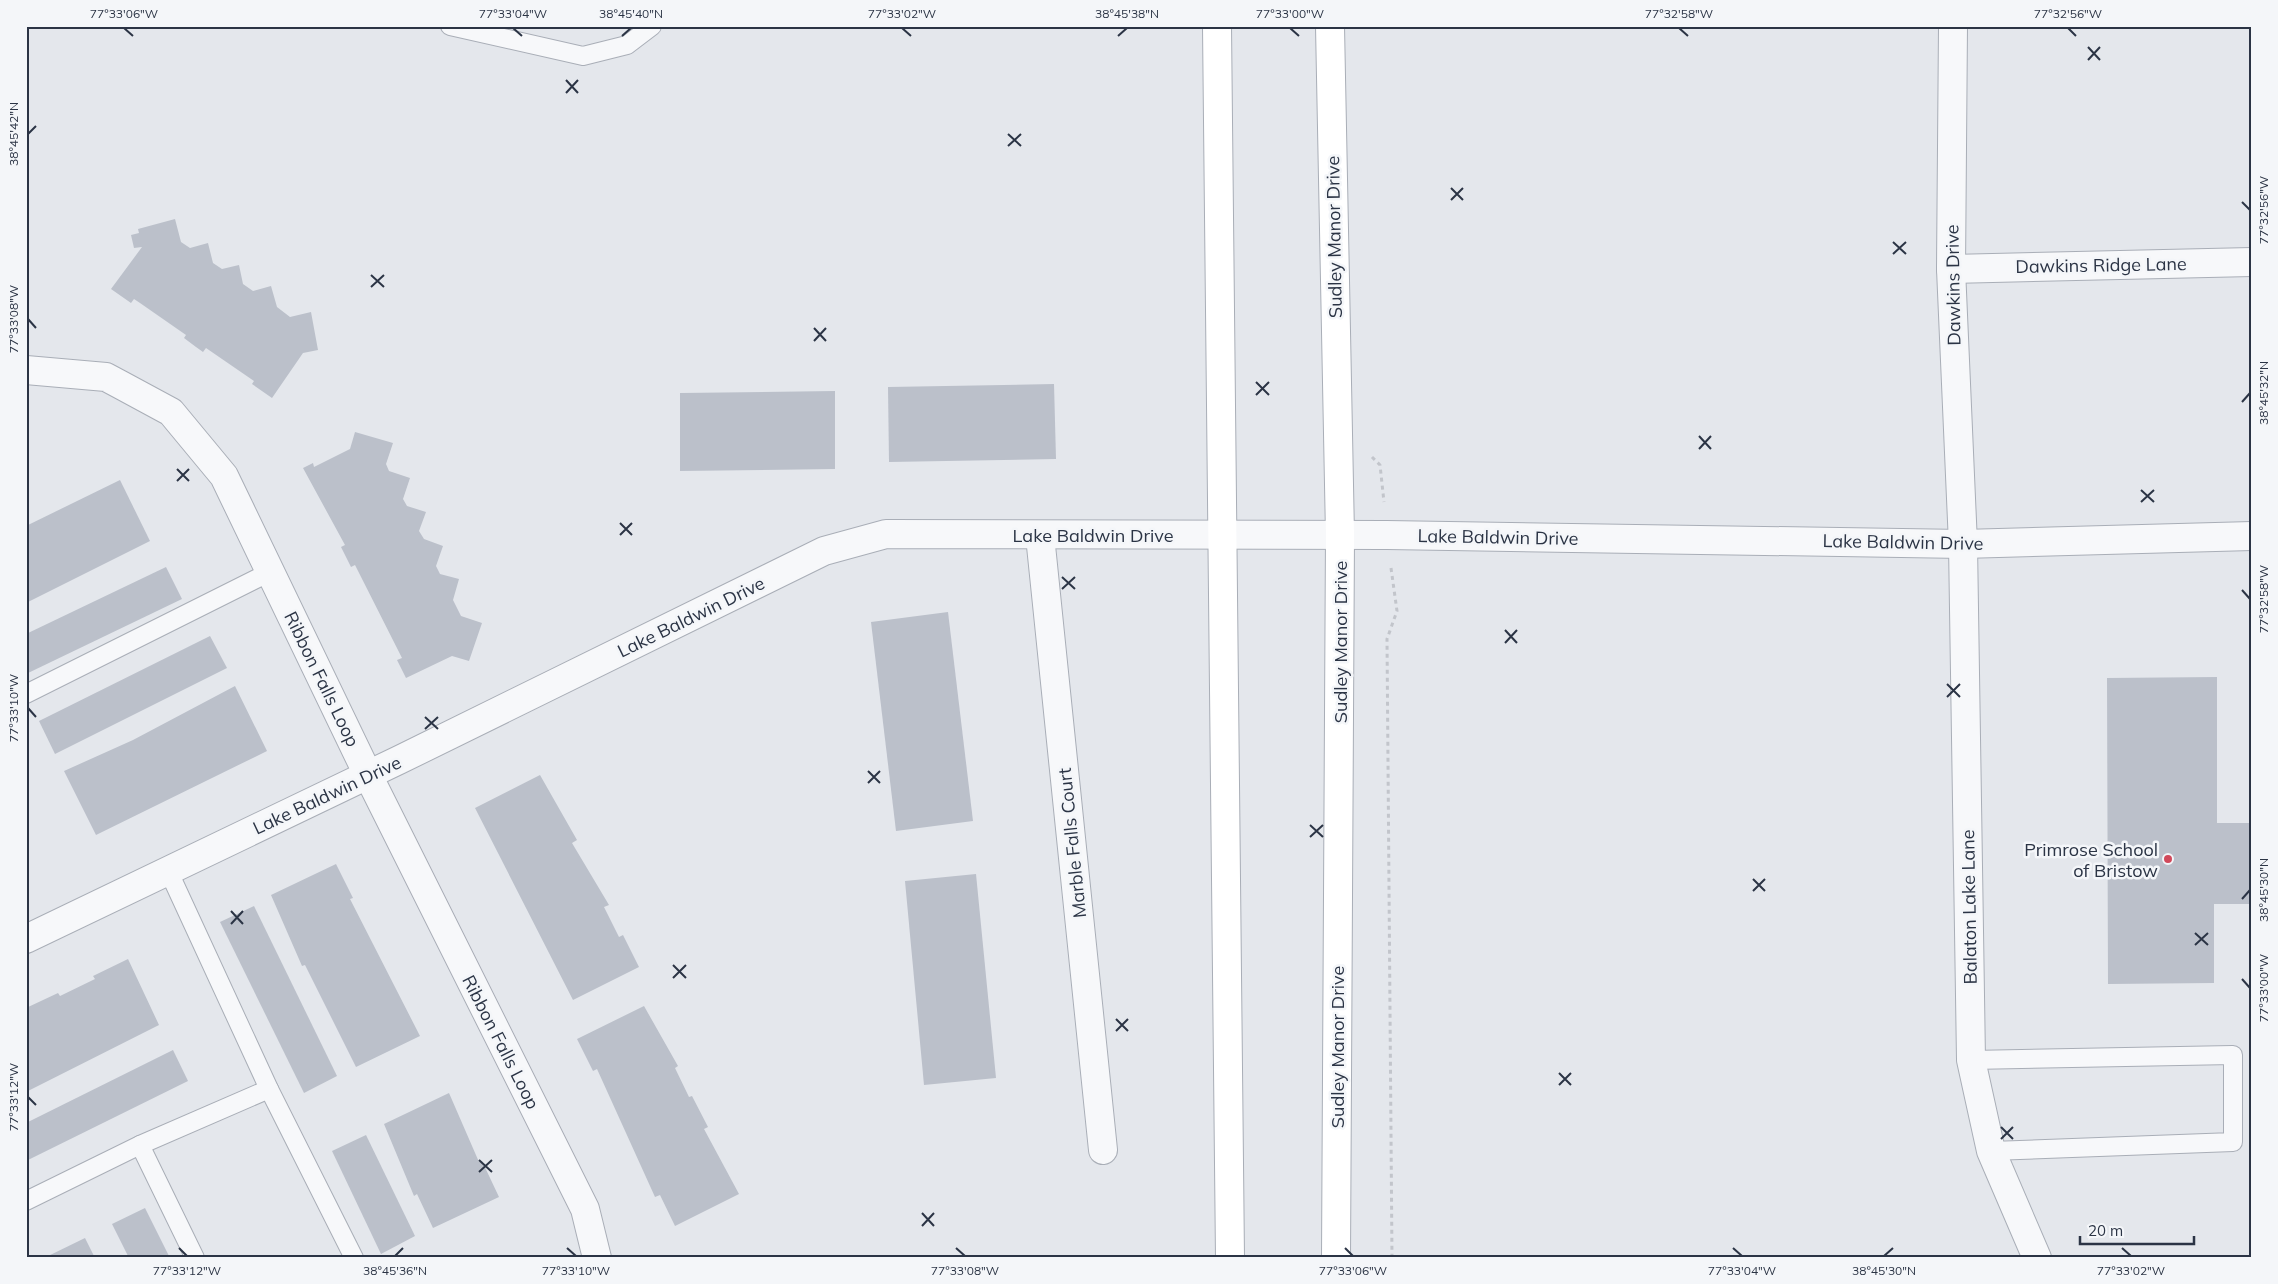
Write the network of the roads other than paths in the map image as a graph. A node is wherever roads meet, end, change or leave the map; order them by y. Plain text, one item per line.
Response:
1 (450, 26) edge
2 (652, 26) edge
3 (1217, 26) edge
4 (1330, 26) edge
5 (1953, 26) edge
6 (2252, 262) edge
7 (1951, 269) junction
8 (26, 370) edge
9 (1222, 534) junction
10 (1340, 535) junction
11 (1040, 536) junction
12 (2252, 536) edge
13 (1963, 544) junction
14 (270, 572) junction
15 (26, 694) edge
16 (368, 775) junction
17 (168, 870) junction
18 (26, 939) edge
19 (1971, 1060) junction
20 (269, 1089) junction
21 (140, 1145) junction
22 (1103, 1150) dead end
23 (1990, 1151) junction
24 (26, 1201) edge
25 (195, 1258) edge
26 (354, 1258) edge
27 (597, 1258) edge
28 (1230, 1258) edge
29 (1336, 1258) edge
30 (2037, 1258) edge

1 - 2 lane
3 - 9 main road
4 - 10 main road, Sudley Manor Drive
5 - 7 street, Dawkins Drive
6 - 7 street, Dawkins Ridge Lane
7 - 13 street, Dawkins Drive
8 - 14 street, Ribbon Falls Loop
9 - 10 street, Lake Baldwin Drive
9 - 11 street, Lake Baldwin Drive
9 - 28 main road
10 - 13 street, Lake Baldwin Drive
10 - 29 main road, Sudley Manor Drive
11 - 16 street, Lake Baldwin Drive
11 - 22 street, Marble Falls Court
12 - 13 street, Lake Baldwin Drive
13 - 19 street, Balaton Lake Lane
14 - 15 lane
14 - 16 street, Ribbon Falls Loop
16 - 17 street, Lake Baldwin Drive
16 - 27 street, Ribbon Falls Loop
17 - 18 street, Lake Baldwin Drive
17 - 20 lane
19 - 23 street, Balaton Lake Lane
19 - 23 lane
20 - 21 lane
20 - 26 lane
21 - 24 lane
21 - 25 lane
23 - 30 street, Balaton Lake Lane

